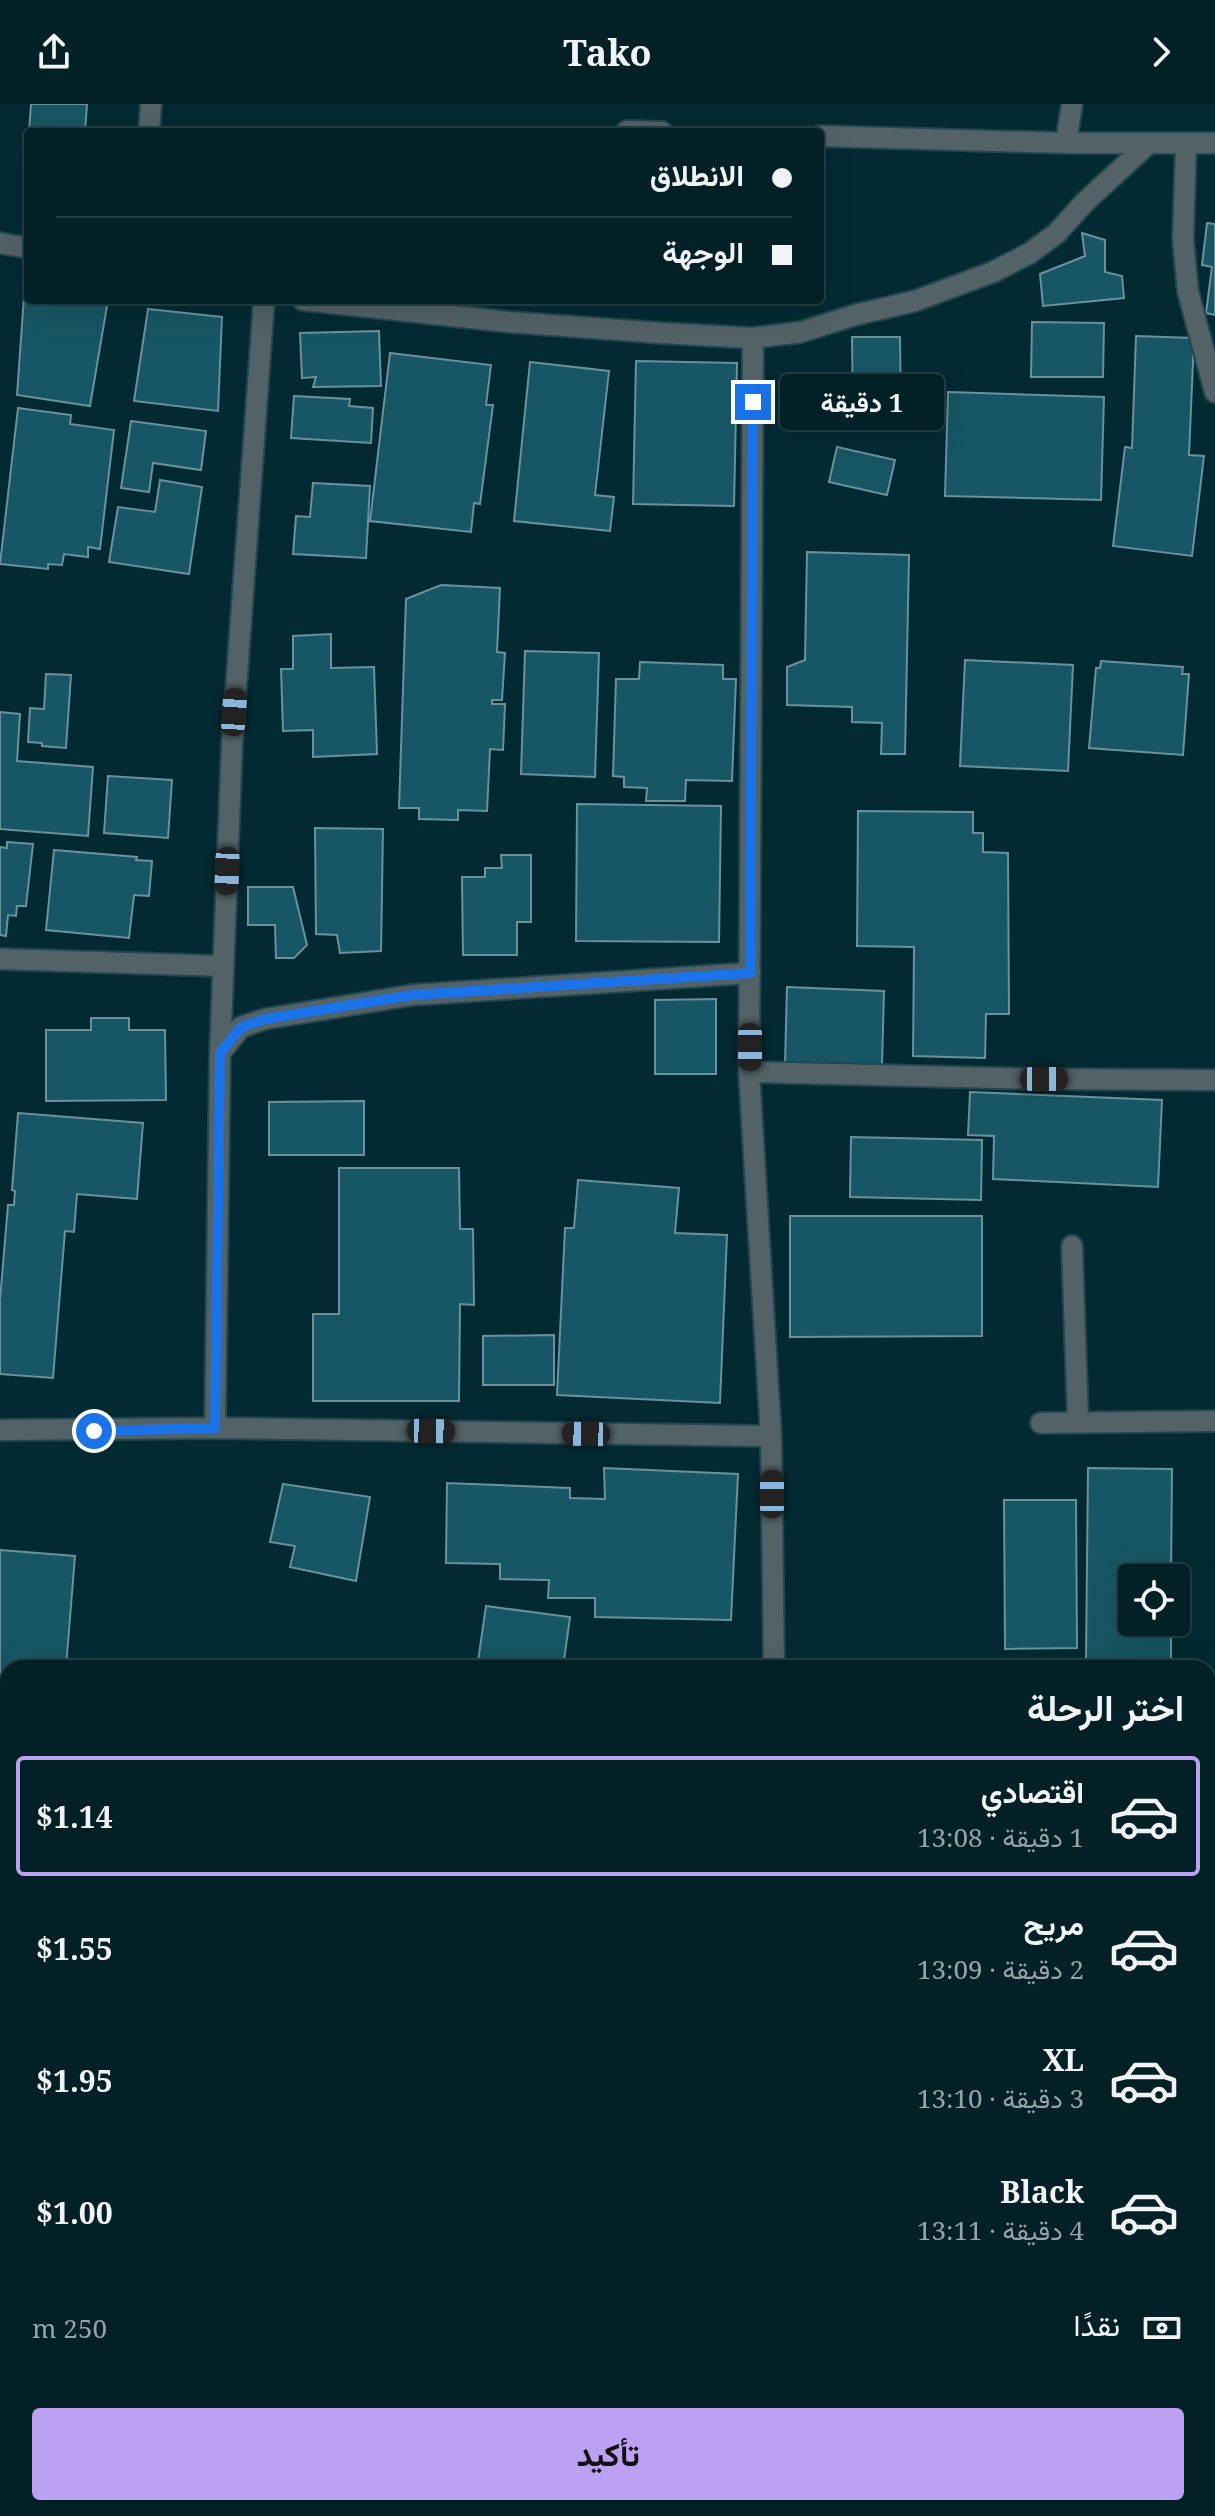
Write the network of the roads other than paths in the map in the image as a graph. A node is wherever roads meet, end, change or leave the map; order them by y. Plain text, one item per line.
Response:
1 (151, 104) edge
2 (1072, 104) edge
3 (149, 128) edge
4 (824, 136) edge
5 (1066, 143) junction
6 (1149, 143) junction
7 (1186, 143) junction
8 (1215, 143) edge
9 (0, 243) edge
10 (24, 247) edge
11 (264, 304) edge
12 (340, 304) edge
13 (753, 338) junction
14 (1215, 392) edge
15 (0, 959) edge
16 (223, 966) junction
17 (750, 973) junction
18 (220, 1053) junction
19 (749, 1072) junction
20 (1215, 1080) edge
21 (1072, 1246) dead end
22 (1215, 1421) edge
23 (1078, 1422) junction
24 (1041, 1423) dead end
25 (215, 1428) junction
26 (0, 1430) edge
27 (771, 1436) junction
28 (774, 1660) edge

1 - 3 street
2 - 5 street
4 - 5 street
5 - 6 street
6 - 7 street
6 - 13 street
7 - 8 street
7 - 14 street
9 - 10 street
11 - 16 street
12 - 13 street
13 - 17 street
15 - 16 street
16 - 18 street
17 - 18 street
17 - 19 street
18 - 25 street
19 - 20 street
19 - 27 street
21 - 23 street
22 - 23 street
23 - 24 street
25 - 26 street
25 - 27 street
27 - 28 street

